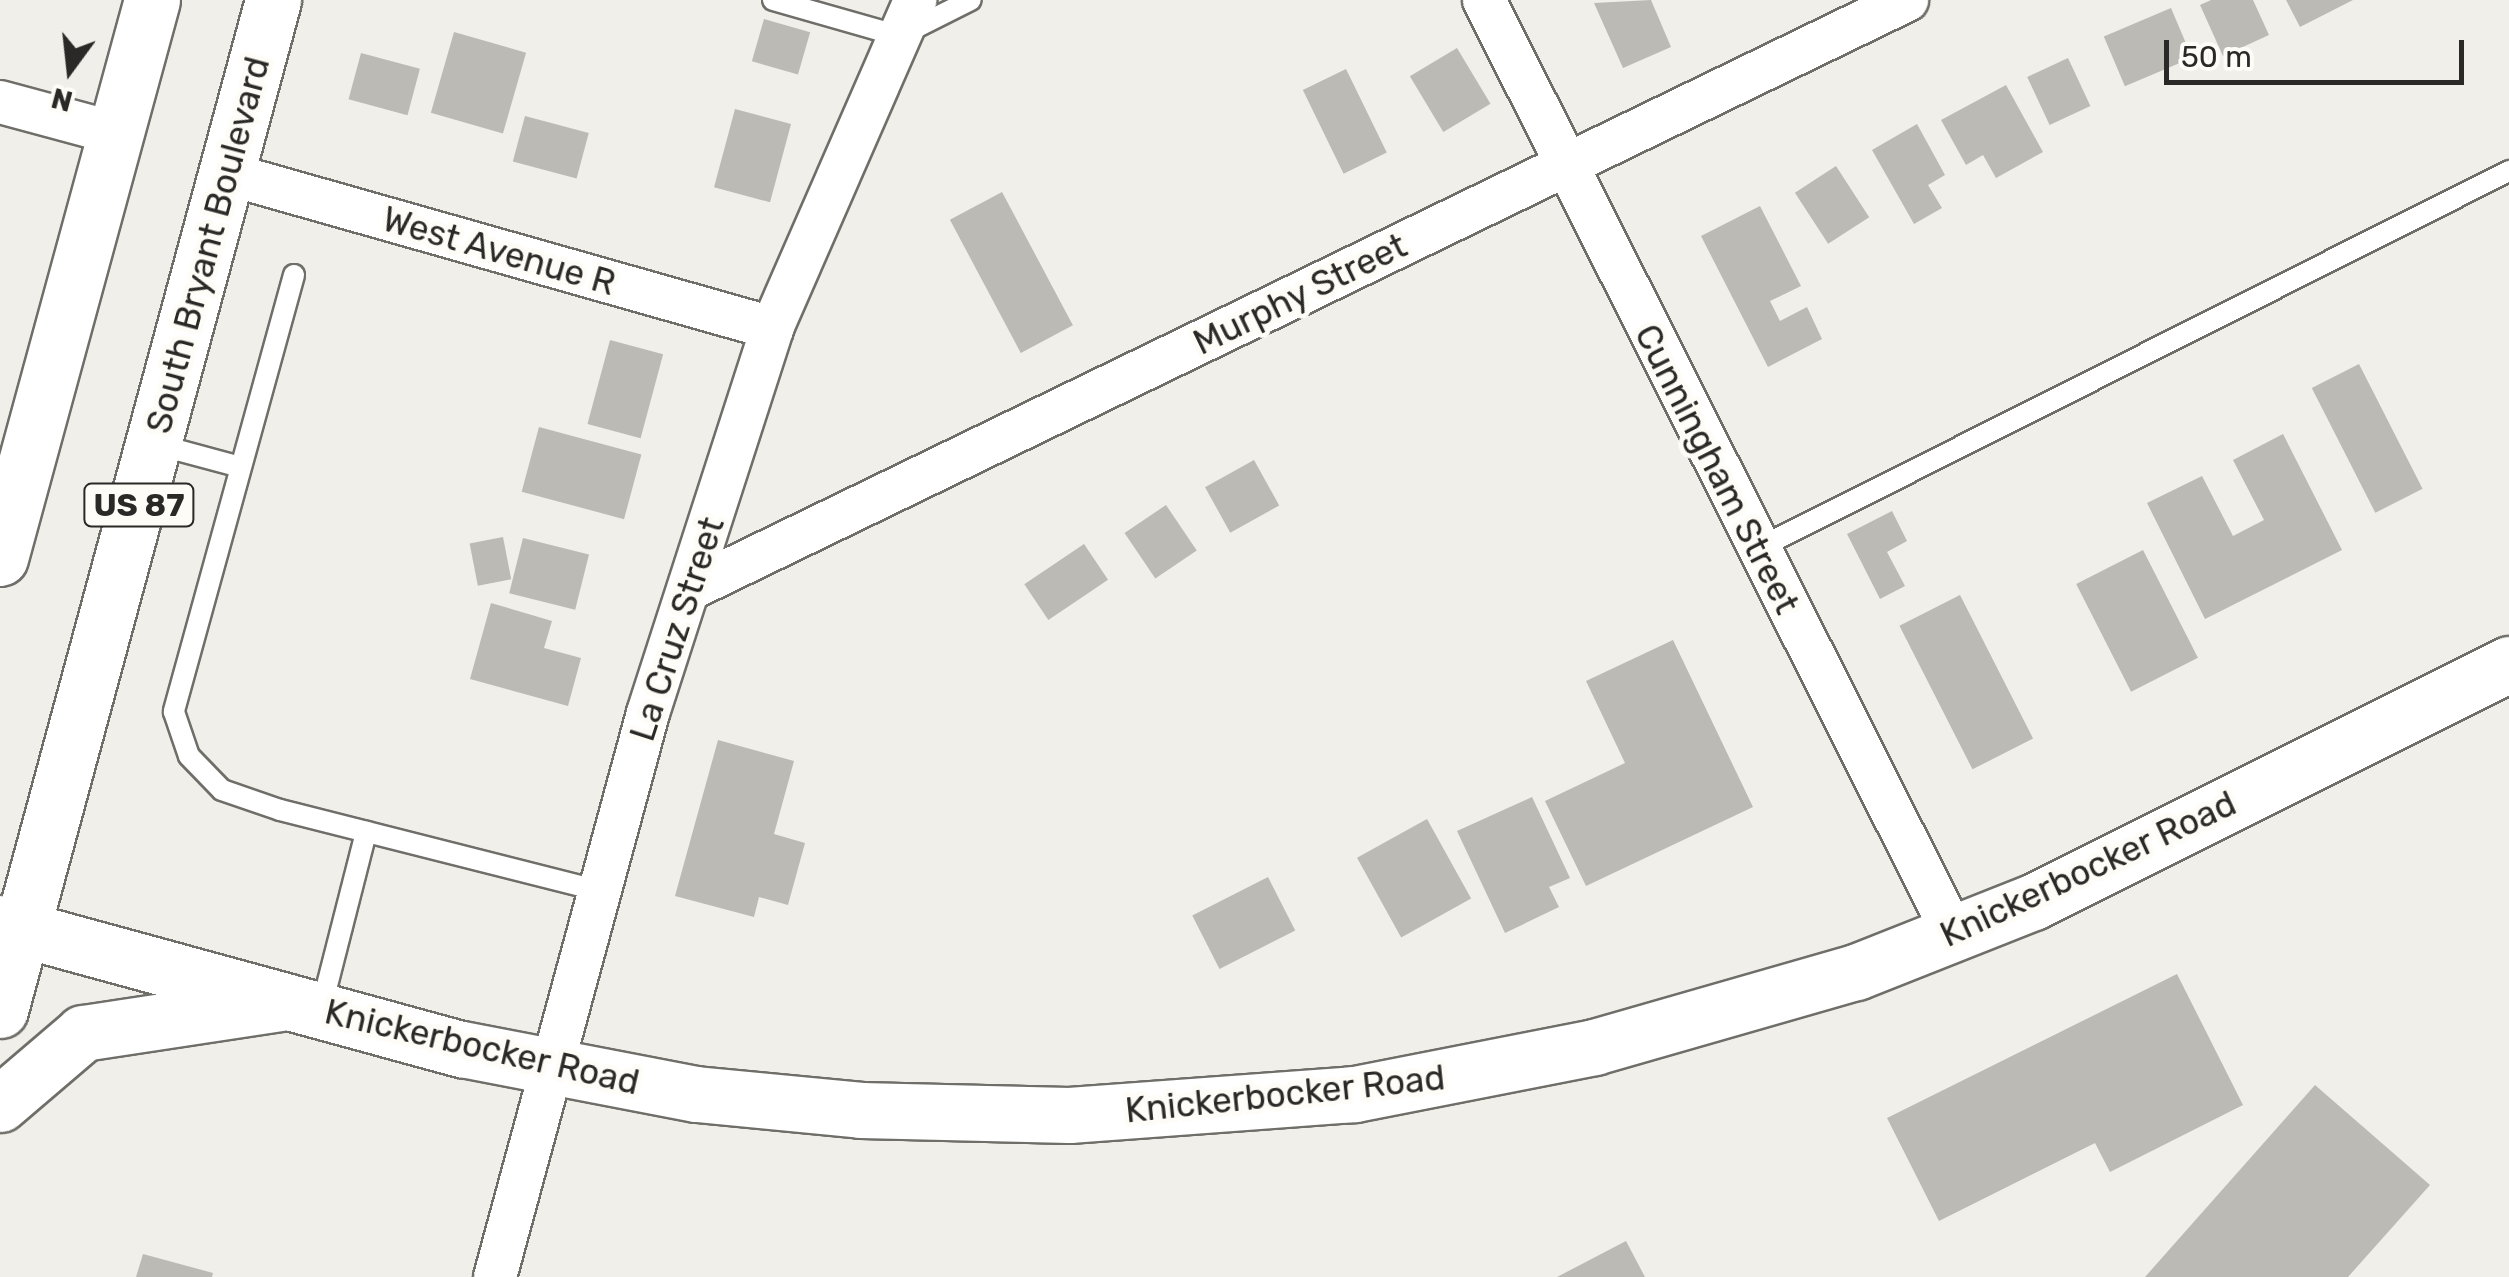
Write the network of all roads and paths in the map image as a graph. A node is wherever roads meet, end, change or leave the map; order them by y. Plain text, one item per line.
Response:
1 (152, 0) edge
2 (273, 0) edge
3 (773, 0) edge
4 (971, 0) edge
5 (1484, 0) edge
6 (1907, 0) edge
7 (907, 18) edge
8 (0, 102) edge
9 (115, 134) junction
10 (1564, 167) junction
11 (2509, 171) edge
12 (225, 173) junction
13 (294, 275) dead end
14 (772, 328) junction
15 (155, 444) junction
16 (240, 468) junction
17 (9, 493) edge
18 (1758, 548) junction
19 (0, 558) edge
20 (692, 588) junction
21 (2509, 664) edge
22 (366, 832) junction
23 (600, 891) junction
24 (12, 926) edge
25 (1954, 935) junction
26 (305, 1006) junction
27 (0, 1010) edge
28 (552, 1069) junction
29 (0, 1104) edge
30 (495, 1277) edge

1 - 9 main road
2 - 12 main road, South Bryant Boulevard / US 87
3 - 7 lane
4 - 7 lane
5 - 10 street, Cunningham Street
6 - 10 street, Murphy Street
7 - 14 street, La Cruz Street
8 - 9 street
9 - 17 main road
10 - 18 street, Cunningham Street
10 - 20 street, Murphy Street
11 - 18 lane
12 - 14 street, West Avenue R
12 - 15 main road, South Bryant Boulevard / US 87
13 - 16 lane
14 - 20 street, La Cruz Street
15 - 16 lane
15 - 24 main road, South Bryant Boulevard / US 87
16 - 22 lane
17 - 19 main road
18 - 25 street, Cunningham Street
20 - 23 street, La Cruz Street
21 - 25 main road, Knickerbocker Road
22 - 23 lane
22 - 26 lane
23 - 28 street, La Cruz Street
24 - 26 main road, Knickerbocker Road
24 - 27 main road, South Bryant Boulevard / US 87
25 - 28 main road, Knickerbocker Road
26 - 28 main road, Knickerbocker Road
26 - 29 main road
28 - 30 street, La Cruz Street

